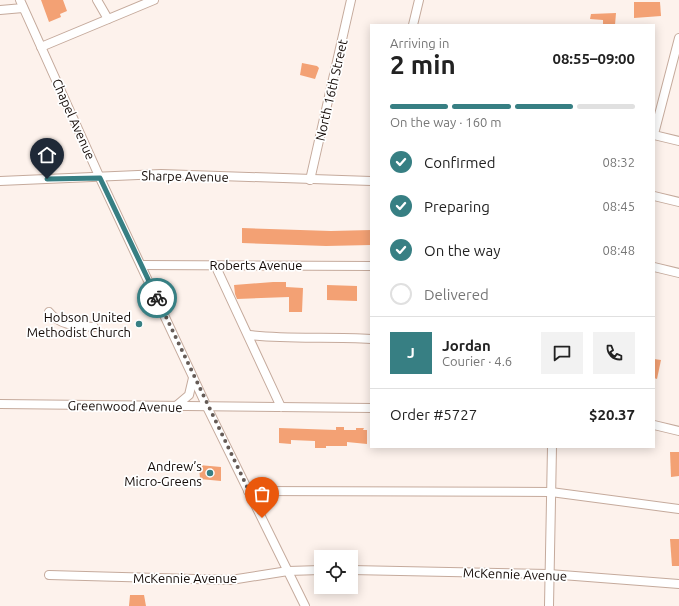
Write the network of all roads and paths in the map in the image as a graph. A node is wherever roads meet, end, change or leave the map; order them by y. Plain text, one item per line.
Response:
1 (20, 0) edge
2 (97, 0) edge
3 (154, 0) edge
4 (351, 0) edge
5 (418, 0) edge
6 (23, 8) junction
7 (0, 10) edge
8 (108, 19) junction
9 (412, 24) edge
10 (679, 38) edge
11 (41, 47) junction
12 (670, 72) junction
13 (679, 74) edge
14 (655, 131) edge
15 (655, 135) edge
16 (679, 141) edge
17 (100, 178) junction
18 (310, 180) junction
19 (0, 181) edge
20 (370, 181) edge
21 (655, 196) edge
22 (679, 202) edge
23 (141, 265) junction
24 (215, 265) junction
25 (370, 266) edge
26 (655, 267) edge
27 (679, 274) edge
28 (49, 312) dead end
29 (94, 327) dead end
30 (248, 335) junction
31 (370, 339) edge
32 (194, 377) junction
33 (0, 404) edge
34 (176, 406) junction
35 (208, 407) junction
36 (281, 407) junction
37 (370, 408) edge
38 (655, 425) edge
39 (679, 431) edge
40 (552, 448) edge
41 (248, 491) junction
42 (551, 492) junction
43 (679, 509) edge
44 (314, 570) edge
45 (358, 570) edge
46 (288, 571) junction
47 (549, 574) junction
48 (49, 575) dead end
49 (679, 584) edge
50 (305, 606) edge
51 (549, 606) edge

1 - 6 street, Chapel Avenue
2 - 8 street
3 - 8 street
4 - 18 street, North 16th Street
5 - 9 street
6 - 7 street
6 - 11 street, Chapel Avenue
8 - 11 street
10 - 12 street
11 - 17 street, Chapel Avenue
12 - 13 street
12 - 14 street
15 - 16 street
17 - 18 street, Sharpe Avenue
17 - 19 street, Sharpe Avenue
17 - 23 street, Chapel Avenue
18 - 20 street, Sharpe Avenue
21 - 22 street
23 - 24 street, Roberts Avenue
23 - 32 street, Chapel Avenue
24 - 25 street, Roberts Avenue
24 - 30 street
26 - 27 street
28 - 29 street
30 - 31 street
30 - 36 street
32 - 34 street
32 - 35 street, Chapel Avenue
33 - 34 street, Greenwood Avenue
34 - 35 street, Greenwood Avenue
35 - 36 street, Greenwood Avenue
35 - 41 street, Chapel Avenue
36 - 37 street, Greenwood Avenue
38 - 39 street
40 - 42 street
41 - 42 street
41 - 46 street, Chapel Avenue
42 - 43 street
42 - 47 street
44 - 46 street, McKennie Avenue
45 - 47 street, McKennie Avenue
46 - 48 street, McKennie Avenue
46 - 50 street, Chapel Avenue
47 - 49 street, McKennie Avenue
47 - 51 street

